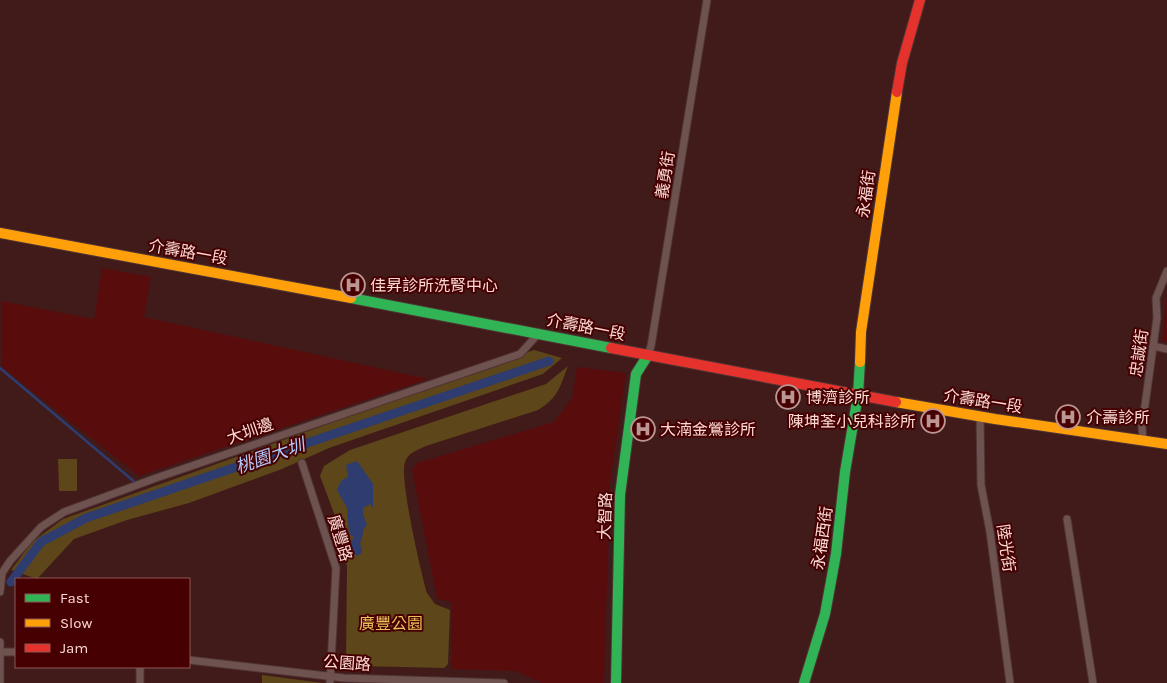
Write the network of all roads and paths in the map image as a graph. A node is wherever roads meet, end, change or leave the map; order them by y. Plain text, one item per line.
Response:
1 (707, 0) edge
2 (920, 0) edge
3 (0, 233) edge
4 (1167, 271) edge
5 (538, 333) junction
6 (1153, 346) junction
7 (1167, 349) edge
8 (648, 355) junction
9 (858, 395) junction
10 (980, 416) junction
11 (1143, 441) junction
12 (1167, 444) edge
13 (302, 463) dead end
14 (1067, 519) dead end
15 (0, 592) edge
16 (0, 642) edge
17 (0, 652) edge
18 (15, 652) edge
19 (190, 660) edge
20 (140, 668) edge
21 (330, 680) edge
22 (440, 682) edge
23 (0, 683) edge
24 (140, 683) edge
25 (504, 683) edge
26 (616, 683) edge
27 (804, 683) edge
28 (1010, 683) edge
29 (1093, 683) edge

1 - 8 street, 義勇街
2 - 9 main road, 永福街
3 - 5 main road, 介壽路一段
4 - 6 street, 忠誠街
5 - 8 main road, 介壽路一段
5 - 15 street, 大圳邊
6 - 7 street
6 - 11 street, 忠誠街
8 - 9 main road, 介壽路一段
8 - 26 main road, 大智路
9 - 10 main road, 介壽路一段
9 - 27 main road, 永福西街
10 - 11 main road, 介壽路一段
10 - 28 street, 陸光街
11 - 12 main road, 介壽路一段
13 - 21 street, 廣豐路
14 - 29 street
16 - 17 street
17 - 18 street
17 - 23 street
19 - 21 street, 公園路
20 - 24 street
21 - 22 street, 公園路
22 - 25 street, 公園路

